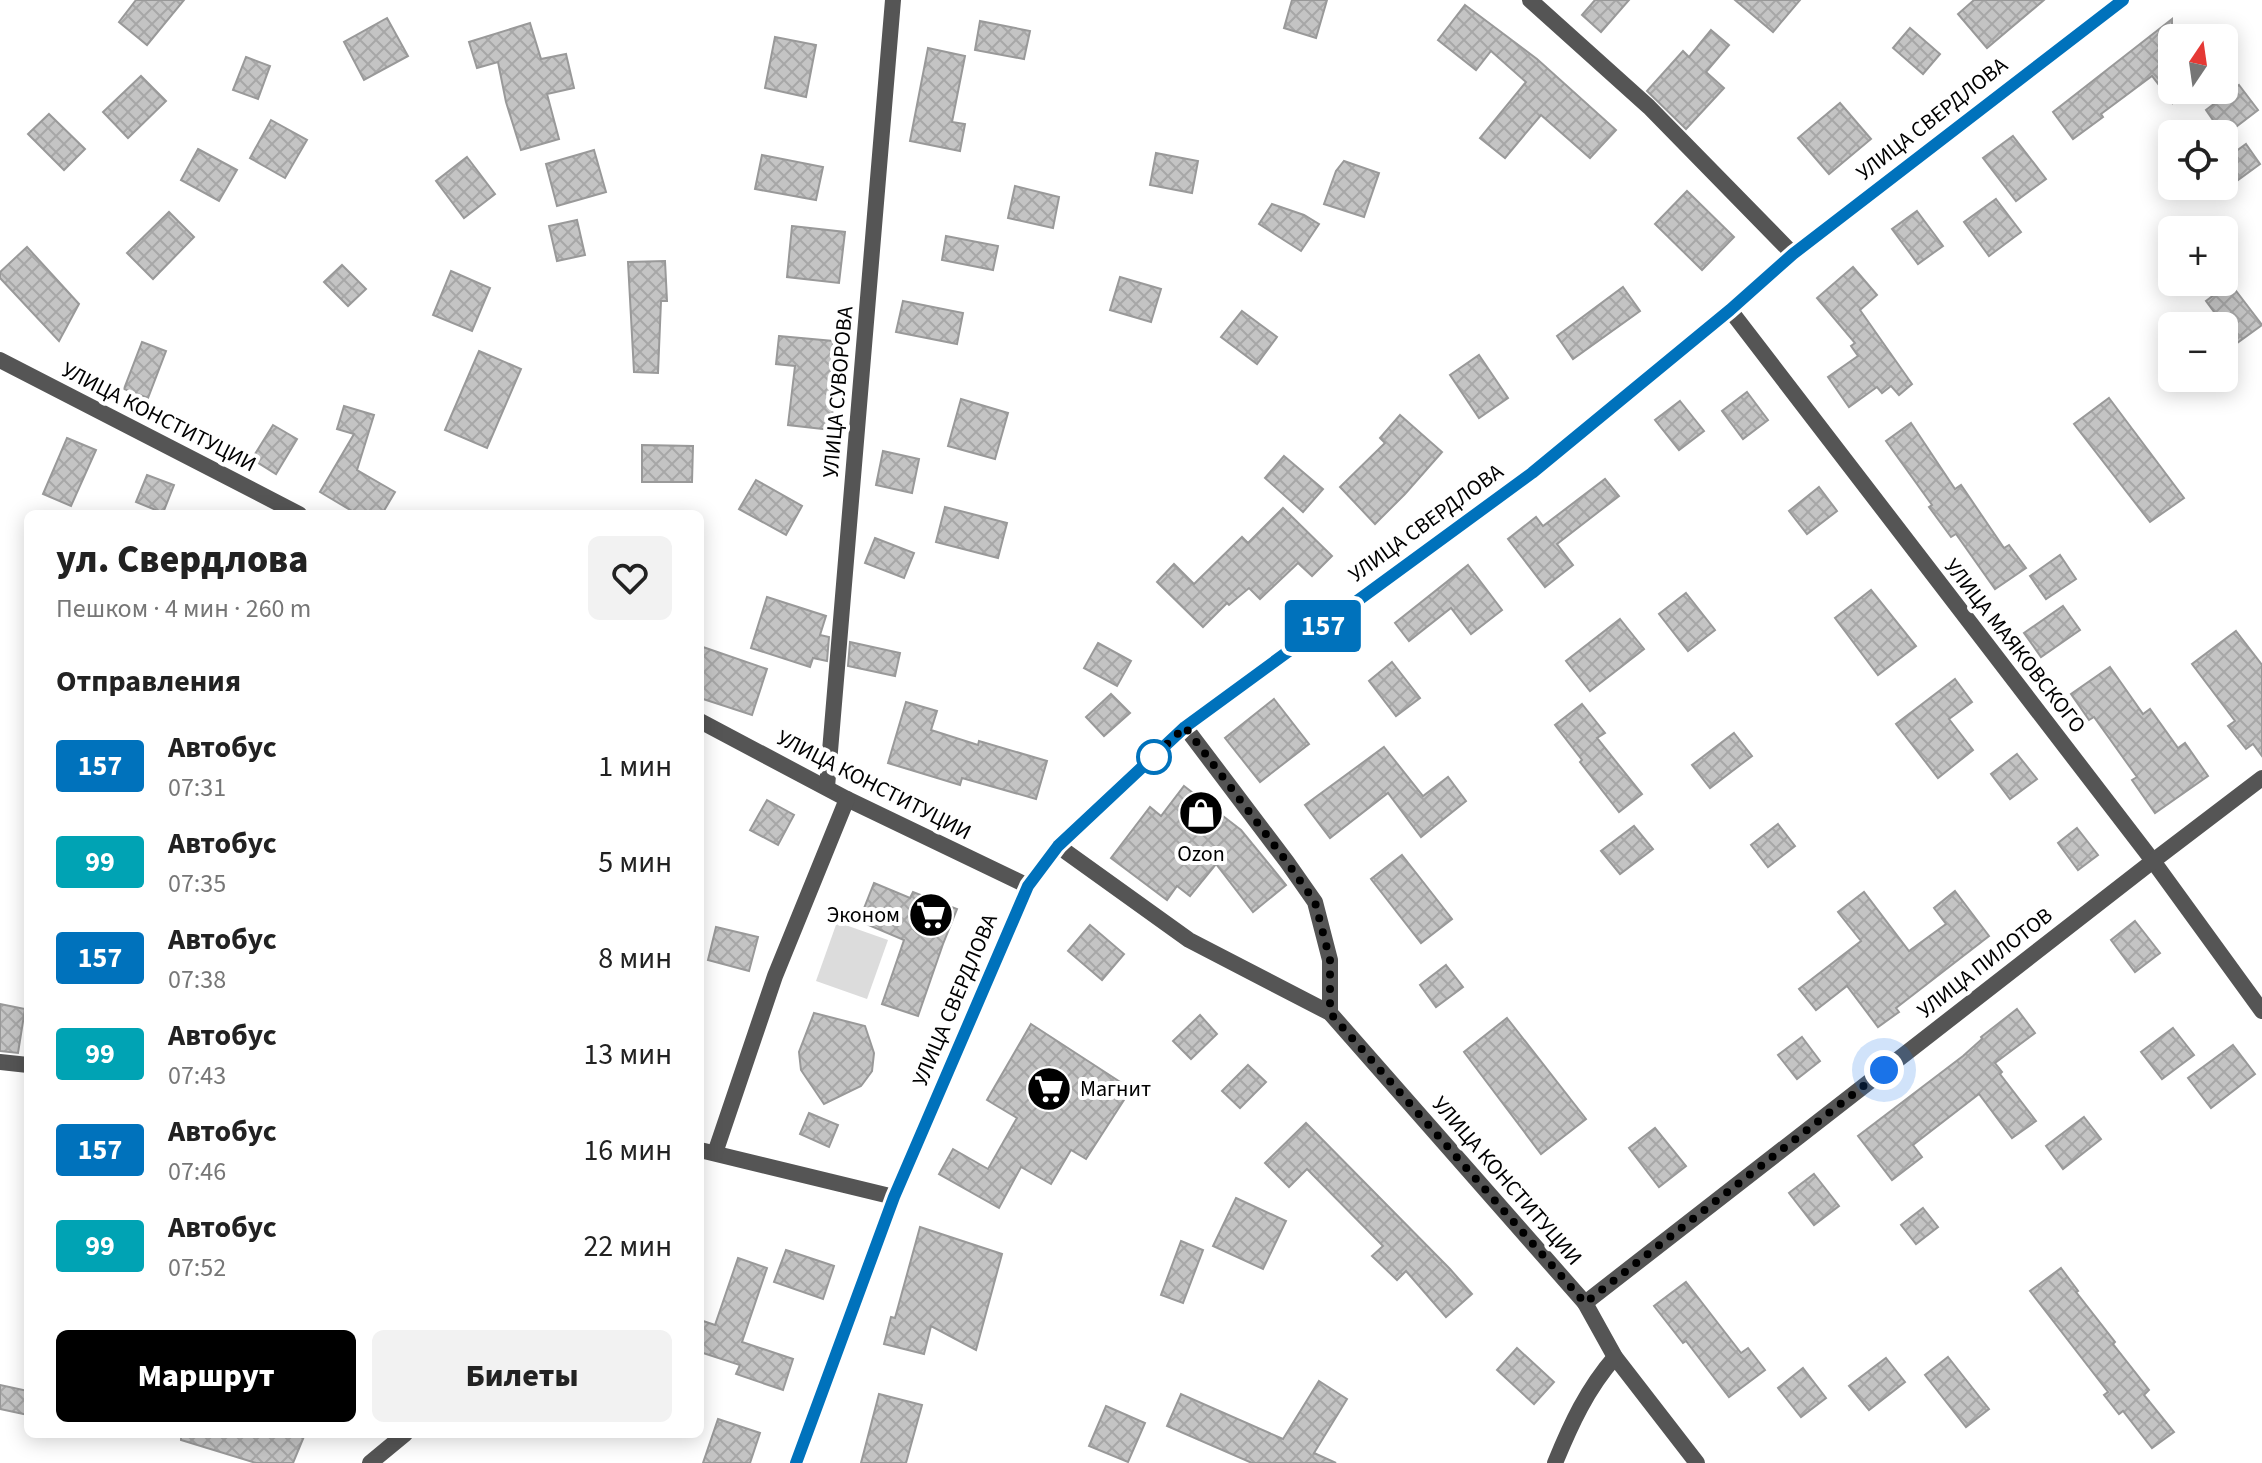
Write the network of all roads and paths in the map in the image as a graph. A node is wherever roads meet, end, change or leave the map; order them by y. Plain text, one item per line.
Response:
1 (893, 0) edge
2 (1530, 0) edge
3 (2123, 0) edge
4 (1793, 254) junction
5 (1730, 310) junction
6 (0, 360) edge
7 (291, 510) edge
8 (704, 723) edge
9 (1185, 727) junction
10 (2262, 778) edge
11 (827, 787) junction
12 (847, 799) junction
13 (1058, 846) junction
14 (2153, 861) junction
15 (1028, 886) junction
16 (2262, 1011) edge
17 (1330, 1013) junction
18 (0, 1062) edge
19 (24, 1065) edge
20 (708, 1152) edge
21 (894, 1197) junction
22 (1585, 1303) junction
23 (1615, 1357) junction
24 (400, 1438) edge
25 (370, 1463) edge
26 (796, 1463) edge
27 (1555, 1463) edge
28 (1697, 1463) edge

1 - 11 street, УЛИЦА СУВОРОВА
2 - 4 street
3 - 4 street, УЛИЦА СВЕРДЛОВА
4 - 5 street, УЛИЦА СВЕРДЛОВА
5 - 9 street, УЛИЦА СВЕРДЛОВА
5 - 14 street, УЛИЦА МАЯКОВСКОГО
6 - 7 street, УЛИЦА КОНСТИТУЦИИ
8 - 11 street, УЛИЦА КОНСТИТУЦИИ
9 - 13 street, УЛИЦА СВЕРДЛОВА
9 - 17 street
10 - 14 street, УЛИЦА ПИЛОТОВ
11 - 12 street, УЛИЦА КОНСТИТУЦИИ
12 - 15 street, УЛИЦА КОНСТИТУЦИИ
12 - 20 street
13 - 15 street, УЛИЦА СВЕРДЛОВА
13 - 17 street, УЛИЦА КОНСТИТУЦИИ
14 - 16 street, УЛИЦА МАЯКОВСКОГО
14 - 22 street, УЛИЦА ПИЛОТОВ
15 - 21 street, УЛИЦА СВЕРДЛОВА
17 - 22 street, УЛИЦА КОНСТИТУЦИИ
18 - 19 street
20 - 21 street
21 - 26 street, УЛИЦА СВЕРДЛОВА
22 - 23 street, УЛИЦА КОНСТИТУЦИИ
23 - 27 street
23 - 28 street, УЛИЦА КОНСТИТУЦИИ
24 - 25 street

